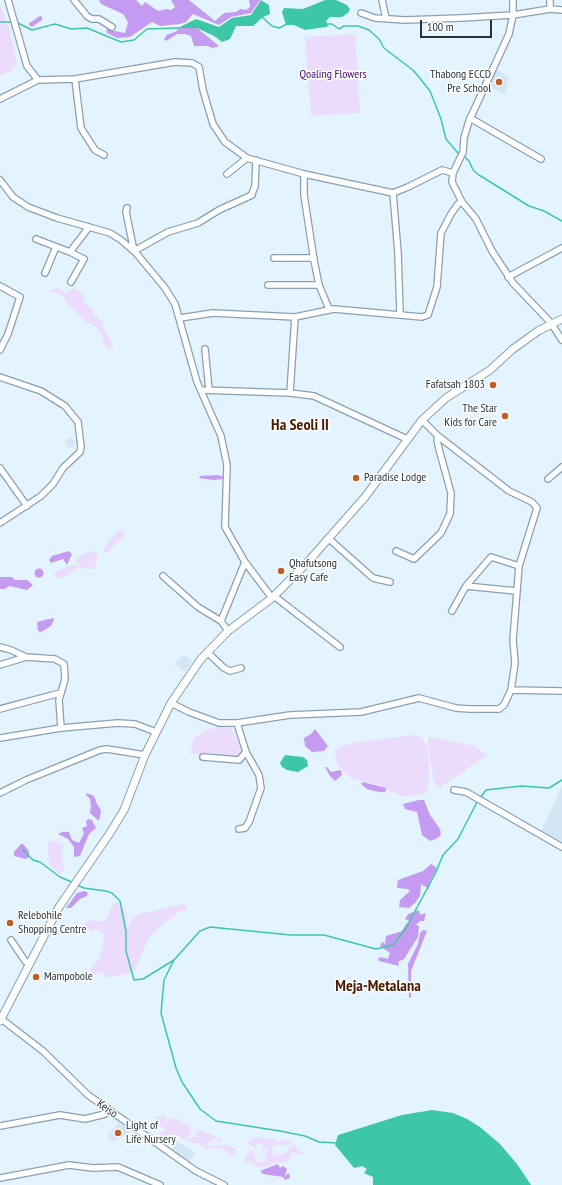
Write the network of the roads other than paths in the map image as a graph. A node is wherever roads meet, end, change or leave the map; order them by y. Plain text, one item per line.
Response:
1 (8, 0) edge
2 (74, 0) edge
3 (382, 0) edge
4 (513, 0) edge
5 (550, 0) edge
6 (550, 9) junction
7 (562, 10) edge
8 (361, 13) dead end
9 (513, 15) junction
10 (386, 18) junction
11 (112, 27) dead end
12 (75, 79) junction
13 (38, 80) junction
14 (0, 98) edge
15 (470, 118) junction
16 (104, 155) dead end
17 (247, 158) junction
18 (542, 159) dead end
19 (256, 160) junction
20 (453, 173) junction
21 (227, 174) dead end
22 (304, 174) junction
23 (0, 180) edge
24 (393, 193) junction
25 (462, 202) junction
26 (127, 208) dead end
27 (89, 227) junction
28 (36, 239) dead end
29 (56, 246) junction
30 (562, 248) edge
31 (134, 251) junction
32 (70, 252) junction
33 (274, 258) dead end
34 (314, 258) junction
35 (45, 273) dead end
36 (508, 277) junction
37 (71, 282) dead end
38 (268, 284) dead end
39 (319, 285) junction
40 (0, 286) edge
41 (328, 309) junction
42 (400, 314) junction
43 (294, 317) junction
44 (180, 318) junction
45 (562, 319) edge
46 (551, 324) junction
47 (562, 340) edge
48 (206, 349) dead end
49 (0, 350) edge
50 (0, 377) edge
51 (202, 390) junction
52 (209, 390) junction
53 (290, 392) junction
54 (422, 420) junction
55 (438, 436) junction
56 (407, 439) junction
57 (562, 467) edge
58 (0, 468) edge
59 (548, 479) dead end
60 (27, 506) junction
61 (0, 523) edge
62 (328, 538) junction
63 (396, 551) dead end
64 (245, 562) junction
65 (519, 566) junction
66 (163, 576) dead end
67 (390, 582) dead end
68 (466, 586) junction
69 (516, 591) junction
70 (273, 597) junction
71 (452, 612) dead end
72 (221, 621) junction
73 (228, 631) junction
74 (340, 646) dead end
75 (0, 647) edge
76 (207, 652) junction
77 (26, 657) junction
78 (0, 665) edge
79 (241, 668) dead end
80 (511, 690) junction
81 (562, 691) edge
82 (60, 693) junction
83 (171, 703) junction
84 (0, 709) edge
85 (237, 723) junction
86 (61, 728) junction
87 (156, 732) junction
88 (0, 738) edge
89 (246, 752) junction
90 (146, 755) junction
91 (203, 757) dead end
92 (454, 790) dead end
93 (0, 793) edge
94 (239, 829) dead end
95 (562, 847) edge
96 (10, 940) dead end
97 (29, 964) junction
98 (0, 1019) edge
99 (108, 1110) junction
100 (0, 1126) edge
101 (0, 1178) edge
102 (160, 1185) edge
103 (224, 1185) edge

1 - 13 street
2 - 11 street
3 - 10 street
4 - 9 street
5 - 6 street
6 - 7 street
6 - 9 street
8 - 10 street
9 - 10 street
9 - 15 street
12 - 13 street
12 - 16 street
12 - 17 street
13 - 14 street
15 - 18 street
15 - 20 street
17 - 19 street
17 - 21 street
19 - 22 street
19 - 31 street
20 - 24 street
20 - 25 street
22 - 24 street
22 - 34 street
23 - 27 street
24 - 42 street
25 - 36 street
25 - 42 street
26 - 31 street
27 - 31 street
27 - 32 street
28 - 29 street
29 - 32 street
29 - 35 street
30 - 36 street
31 - 44 street
32 - 37 street
33 - 34 street
34 - 39 street
36 - 46 street
38 - 39 street
39 - 41 street
40 - 49 street
41 - 42 street
41 - 43 street
43 - 44 street
43 - 53 street
44 - 51 street
45 - 46 main road
46 - 47 street
46 - 54 main road
48 - 52 street
50 - 60 street
51 - 52 street
51 - 64 street
52 - 53 street
53 - 56 street
54 - 55 street
54 - 56 main road
55 - 63 street
55 - 65 street
56 - 62 main road
57 - 59 street
58 - 60 street
60 - 61 street
62 - 67 street
62 - 70 main road
64 - 70 street
64 - 72 street
65 - 68 street
65 - 69 street
66 - 72 street
68 - 69 street
68 - 71 street
69 - 80 street
70 - 73 main road
70 - 74 street
72 - 73 street
73 - 76 main road
75 - 77 street
76 - 79 street
76 - 83 main road
77 - 78 street
77 - 82 street
80 - 81 street
80 - 85 street
82 - 84 street
82 - 86 street
83 - 85 street
83 - 87 main road
85 - 89 street
86 - 87 street
86 - 88 street
87 - 90 main road
89 - 91 street
89 - 94 street
90 - 93 street
90 - 97 main road
92 - 95 street
96 - 97 street
97 - 98 main road
98 - 99 street, Keiso
99 - 100 street
99 - 103 street, Keiso
101 - 102 street

